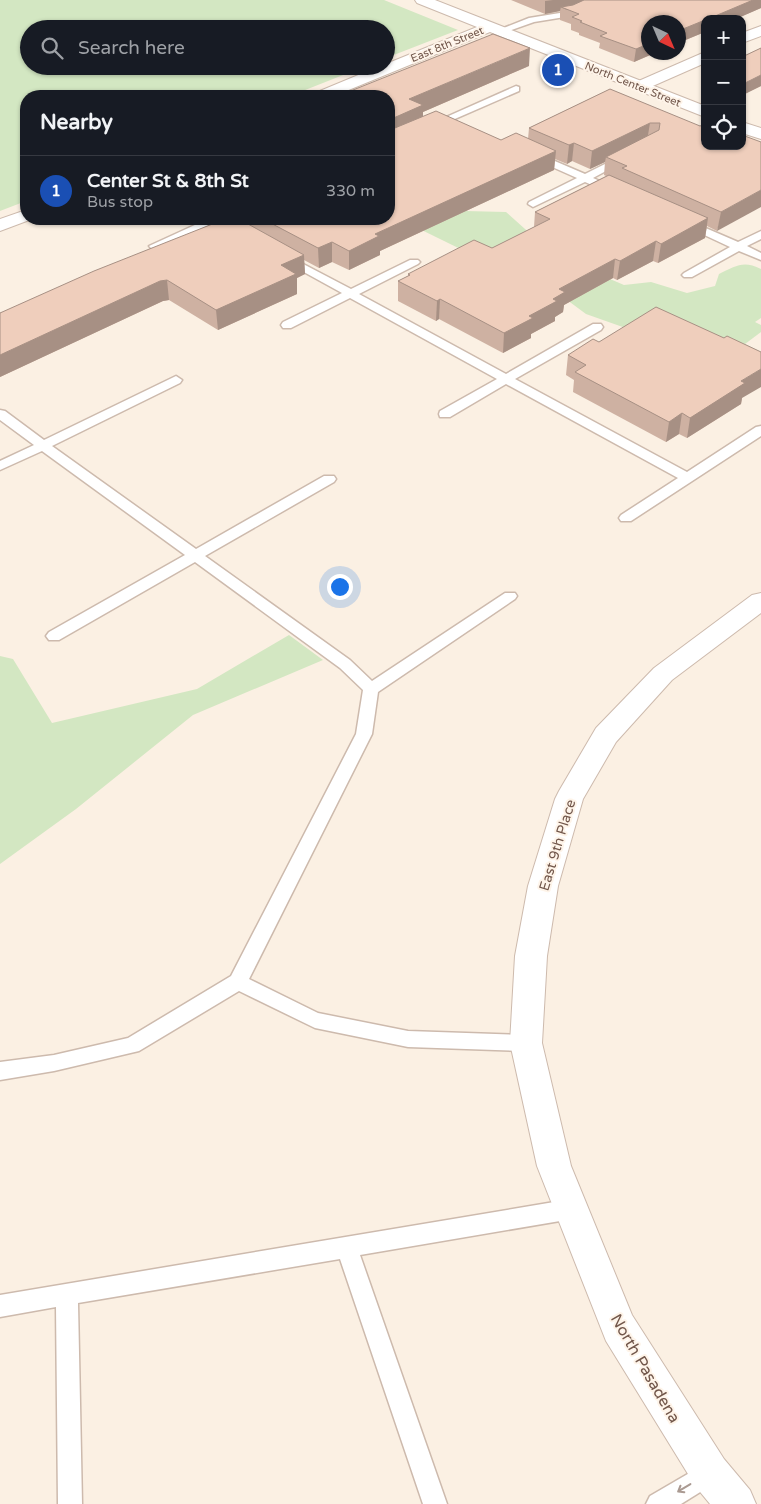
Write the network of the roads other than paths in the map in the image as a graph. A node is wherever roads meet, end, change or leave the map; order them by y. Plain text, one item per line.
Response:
1 (422, 0) edge
2 (600, 0) edge
3 (495, 29) junction
4 (761, 31) edge
5 (746, 37) edge
6 (701, 59) edge
7 (395, 68) edge
8 (376, 75) edge
9 (640, 86) junction
10 (516, 88) dead end
11 (337, 90) edge
12 (701, 110) edge
13 (450, 118) junction
14 (468, 126) edge
15 (746, 128) edge
16 (424, 129) edge
17 (761, 134) edge
18 (522, 150) edge
19 (635, 153) edge
20 (585, 178) junction
21 (621, 194) edge
22 (533, 204) dead end
23 (20, 218) edge
24 (675, 218) edge
25 (208, 225) edge
26 (0, 226) edge
27 (761, 234) edge
28 (155, 246) edge
29 (739, 246) junction
30 (276, 252) edge
31 (761, 256) edge
32 (414, 262) dead end
33 (688, 275) dead end
34 (351, 293) junction
35 (287, 325) dead end
36 (597, 327) dead end
37 (507, 379) junction
38 (176, 380) dead end
39 (0, 414) edge
40 (445, 414) dead end
41 (761, 430) edge
42 (44, 445) junction
43 (0, 466) edge
44 (687, 478) junction
45 (329, 480) dead end
46 (626, 518) dead end
47 (195, 555) junction
48 (510, 596) dead end
49 (761, 601) edge
50 (54, 636) dead end
51 (371, 689) junction
52 (238, 982) junction
53 (526, 1043) junction
54 (0, 1071) edge
55 (554, 1166) joint
56 (572, 1209) junction
57 (346, 1248) junction
58 (67, 1294) junction
59 (0, 1306) edge
60 (710, 1473) junction
61 (70, 1504) edge
62 (435, 1504) edge
63 (658, 1504) edge
64 (736, 1504) edge

1 - 3 street, North Center Street
2 - 3 lane
3 - 7 street, East 8th Street
3 - 9 street, North Center Street
4 - 5 street
6 - 9 street
8 - 11 street, East 8th Street
9 - 12 street, North Center Street
10 - 13 lane
13 - 14 lane
13 - 16 lane
15 - 17 street
18 - 20 lane
19 - 20 lane
20 - 21 lane
20 - 22 lane
23 - 26 street
24 - 29 lane
25 - 28 lane
27 - 29 lane
29 - 31 lane
29 - 33 lane
30 - 34 lane
32 - 34 lane
34 - 35 lane
34 - 37 lane
36 - 37 lane
37 - 40 lane
37 - 44 lane
38 - 42 lane
39 - 42 lane
41 - 44 lane
42 - 43 lane
42 - 47 lane
44 - 46 lane
45 - 47 lane
47 - 50 lane
47 - 51 lane
48 - 51 lane
49 - 53 street, East 9th Place
51 - 52 lane
52 - 53 lane
52 - 54 lane
53 - 55 street, East 9th Place
55 - 56 street, North Pasadena
56 - 57 lane
56 - 60 street, North Pasadena
57 - 58 lane
57 - 62 lane
58 - 59 lane
58 - 61 lane
60 -> 63 lane
60 - 64 street, North Pasadena

